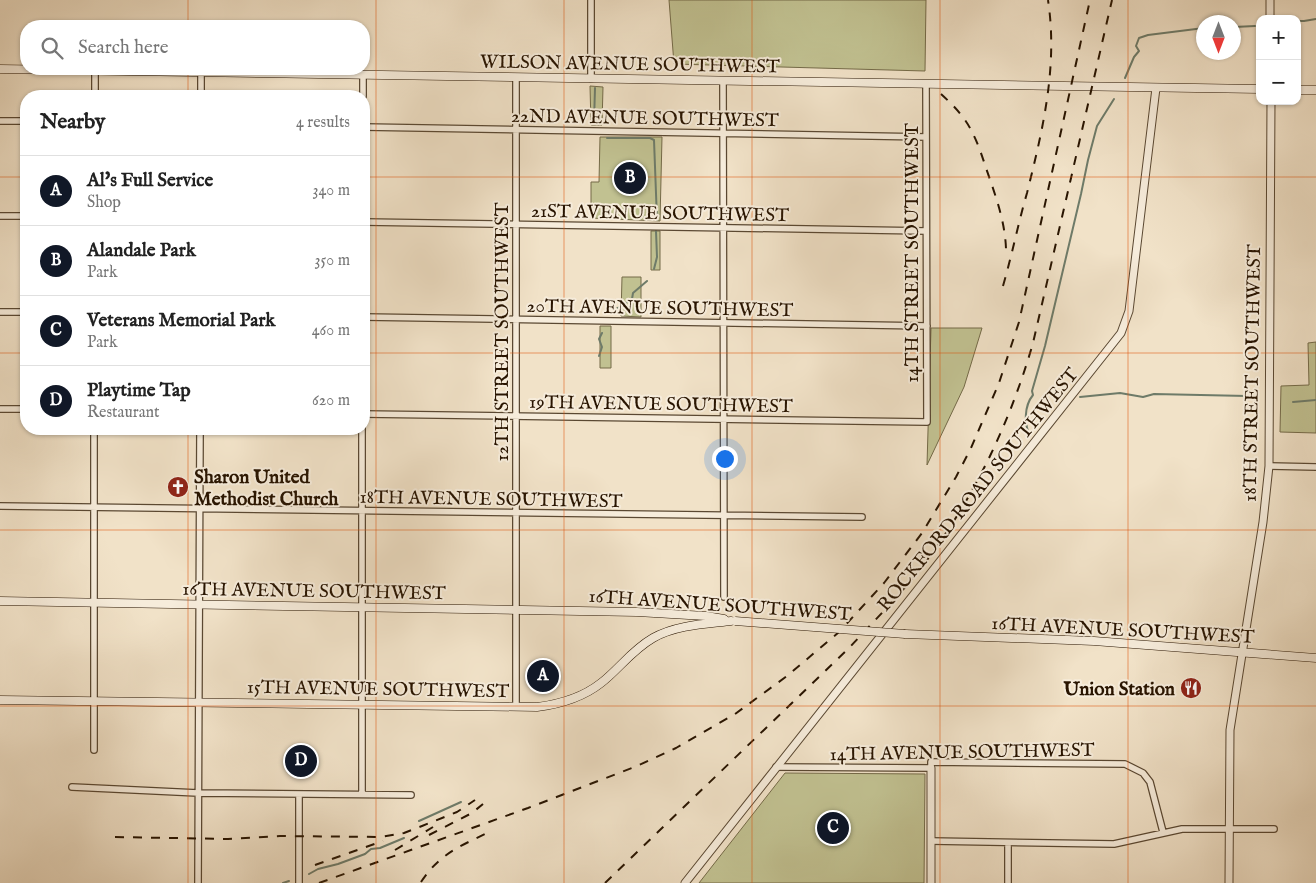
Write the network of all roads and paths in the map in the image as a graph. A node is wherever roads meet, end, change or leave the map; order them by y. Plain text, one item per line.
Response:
1 (591, 0) edge
2 (1270, 0) edge
3 (1270, 15) edge
4 (0, 69) edge
5 (20, 69) edge
6 (95, 75) edge
7 (201, 75) edge
8 (363, 75) joint
9 (516, 78) junction
10 (591, 79) junction
11 (723, 81) junction
12 (926, 85) junction
13 (1156, 88) junction
14 (1256, 89) edge
15 (95, 90) edge
16 (201, 90) edge
17 (363, 90) edge
18 (1301, 90) edge
19 (1316, 90) edge
20 (1271, 105) edge
21 (0, 121) edge
22 (20, 121) edge
23 (370, 127) edge
24 (516, 130) junction
25 (723, 134) junction
26 (926, 137) junction
27 (0, 216) edge
28 (20, 216) edge
29 (370, 222) edge
30 (516, 224) junction
31 (723, 228) junction
32 (926, 231) junction
33 (0, 312) edge
34 (20, 312) edge
35 (370, 318) edge
36 (516, 320) junction
37 (724, 323) junction
38 (927, 326) junction
39 (0, 409) edge
40 (20, 409) edge
41 (370, 414) edge
42 (516, 416) junction
43 (724, 419) junction
44 (927, 422) joint
45 (94, 435) edge
46 (200, 435) edge
47 (362, 435) edge
48 (1269, 466) junction
49 (1316, 467) edge
50 (0, 506) edge
51 (94, 507) junction
52 (199, 509) junction
53 (362, 511) junction
54 (516, 513) junction
55 (724, 516) junction
56 (862, 518) dead end
57 (724, 597) dead end
58 (0, 601) edge
59 (94, 603) junction
60 (199, 604) junction
61 (362, 607) junction
62 (516, 609) junction
63 (733, 621) junction
64 (1242, 653) junction
65 (1316, 658) edge
66 (0, 700) edge
67 (94, 701) junction
68 (199, 702) junction
69 (361, 705) junction
70 (516, 706) junction
71 (94, 750) dead end
72 (776, 766) junction
73 (931, 768) junction
74 (72, 787) dead end
75 (198, 793) junction
76 (299, 794) junction
77 (362, 794) junction
78 (411, 795) dead end
79 (1230, 829) junction
80 (1274, 829) dead end
81 (1163, 832) junction
82 (931, 841) junction
83 (1008, 844) junction
84 (198, 883) edge
85 (299, 883) edge
86 (685, 883) edge
87 (930, 883) edge
88 (1008, 883) edge
89 (1229, 883) edge

1 - 10 street
2 - 3 street
4 - 5 main road, WILSON AVENUE SOUTHWEST
6 - 15 street
7 - 16 street
8 - 9 main road, WILSON AVENUE SOUTHWEST
8 - 17 street
9 - 10 main road, WILSON AVENUE SOUTHWEST
9 - 24 street, 12TH STREET SOUTHWEST
10 - 11 main road, WILSON AVENUE SOUTHWEST
11 - 12 main road, WILSON AVENUE SOUTHWEST
11 - 25 street
12 - 13 main road, WILSON AVENUE SOUTHWEST
12 - 26 street, 14TH STREET SOUTHWEST
13 - 14 main road, WILSON AVENUE SOUTHWEST
13 - 72 street, ROCKFORD ROAD SOUTHWEST
18 - 19 main road
20 - 48 street, 18TH STREET SOUTHWEST
21 - 22 street
23 - 24 street, 22ND AVENUE SOUTHWEST
24 - 25 street, 22ND AVENUE SOUTHWEST
24 - 30 street, 12TH STREET SOUTHWEST
25 - 26 street, 22ND AVENUE SOUTHWEST
25 - 31 street
26 - 32 street, 14TH STREET SOUTHWEST
27 - 28 street
29 - 30 street, 21ST AVENUE SOUTHWEST
30 - 31 street, 21ST AVENUE SOUTHWEST
30 - 36 street, 12TH STREET SOUTHWEST
31 - 32 street, 21ST AVENUE SOUTHWEST
31 - 37 street
32 - 38 street, 14TH STREET SOUTHWEST
33 - 34 street
35 - 36 street, 20TH AVENUE SOUTHWEST
36 - 37 street, 20TH AVENUE SOUTHWEST
36 - 42 street, 12TH STREET SOUTHWEST
37 - 38 street, 20TH AVENUE SOUTHWEST
37 - 43 street
38 - 44 street, 14TH STREET SOUTHWEST
39 - 40 street
41 - 42 street, 19TH AVENUE SOUTHWEST
42 - 43 street, 19TH AVENUE SOUTHWEST
42 - 54 street, 12TH STREET SOUTHWEST
43 - 44 street, 19TH AVENUE SOUTHWEST
43 - 55 street
45 - 51 street
46 - 52 street
47 - 53 street
48 - 49 street
48 - 64 street, 18TH STREET SOUTHWEST
50 - 51 street, 18TH AVENUE SOUTHWEST
51 - 52 street, 18TH AVENUE SOUTHWEST
51 - 59 street
52 - 53 street, 18TH AVENUE SOUTHWEST
52 - 60 street
53 - 54 street, 18TH AVENUE SOUTHWEST
53 - 61 street
54 - 55 street, 18TH AVENUE SOUTHWEST
54 - 62 street, 12TH STREET SOUTHWEST
55 - 56 street, 18TH AVENUE SOUTHWEST
55 - 57 street
58 - 59 main road, 16TH AVENUE SOUTHWEST
59 - 60 main road, 16TH AVENUE SOUTHWEST
59 - 67 street
60 - 61 main road, 16TH AVENUE SOUTHWEST
60 - 68 street
61 - 62 main road, 16TH AVENUE SOUTHWEST
61 - 69 street
62 - 63 main road, 16TH AVENUE SOUTHWEST
62 - 70 street, 12TH STREET SOUTHWEST
63 - 64 main road, 16TH AVENUE SOUTHWEST, bridge
63 - 70 main road, 15TH AVENUE SOUTHWEST
64 - 65 main road, 16TH AVENUE SOUTHWEST
64 - 79 street, 18TH STREET SOUTHWEST
66 - 67 main road, 15TH AVENUE SOUTHWEST
67 - 68 main road, 15TH AVENUE SOUTHWEST
67 - 71 street
68 - 69 main road, 15TH AVENUE SOUTHWEST
68 - 75 street
69 - 70 main road, 15TH AVENUE SOUTHWEST
69 - 77 street
72 - 73 street, 14TH AVENUE SOUTHWEST
72 - 86 street, ROCKFORD ROAD SOUTHWEST
73 - 81 street, 14TH AVENUE SOUTHWEST
73 - 82 street
74 - 75 street
75 - 76 street
75 - 84 street
76 - 77 street
76 - 85 street
77 - 78 street
79 - 80 street
79 - 81 street
79 - 89 street, 18TH STREET SOUTHWEST
81 - 83 street
82 - 83 street
82 - 87 street
83 - 88 street

